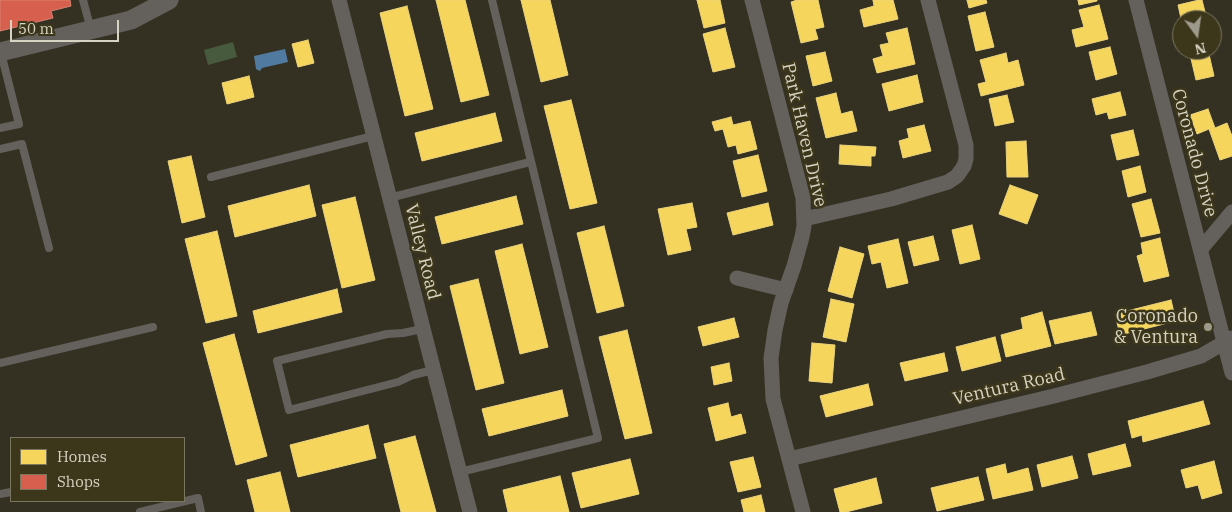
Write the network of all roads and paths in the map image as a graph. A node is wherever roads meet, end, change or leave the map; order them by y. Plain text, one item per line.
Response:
1 (83, 0) edge
2 (169, 0) edge
3 (492, 0) edge
4 (752, 0) edge
5 (928, 0) edge
6 (1136, 0) edge
7 (343, 4) edge
8 (91, 30) junction
9 (0, 52) edge
10 (0, 128) edge
11 (373, 136) junction
12 (0, 149) edge
13 (530, 162) junction
14 (211, 177) dead end
15 (389, 198) junction
16 (1232, 212) edge
17 (804, 220) junction
18 (49, 248) dead end
19 (1201, 250) junction
20 (737, 278) dead end
21 (786, 290) junction
22 (153, 327) dead end
23 (422, 328) junction
24 (1228, 340) edge
25 (0, 363) edge
26 (433, 370) junction
27 (1232, 373) edge
28 (789, 459) junction
29 (460, 472) junction
30 (185, 501) edge
31 (181, 502) edge
32 (140, 512) edge
33 (201, 512) edge
34 (470, 512) edge
35 (803, 512) edge

1 - 8 lane
2 - 8 street
3 - 13 lane
4 - 17 street, Park Haven Drive
5 - 17 street
6 - 19 street, Coronado Drive
7 - 11 street, Valley Road
8 - 9 street
9 - 10 lane
11 - 14 lane
11 - 15 street, Valley Road
12 - 18 lane
13 - 15 lane
13 - 29 lane
15 - 23 street, Valley Road
16 - 19 street
17 - 21 street, Park Haven Drive
19 - 24 street, Coronado Drive
20 - 21 street
21 - 28 street, Park Haven Drive
22 - 25 lane
23 - 26 street, Valley Road
23 - 26 lane
24 - 27 street, Coronado Drive
24 - 28 street, Ventura Road
26 - 29 street, Valley Road
28 - 35 street, Park Haven Drive
29 - 34 street, Valley Road
30 - 33 lane
31 - 32 lane

